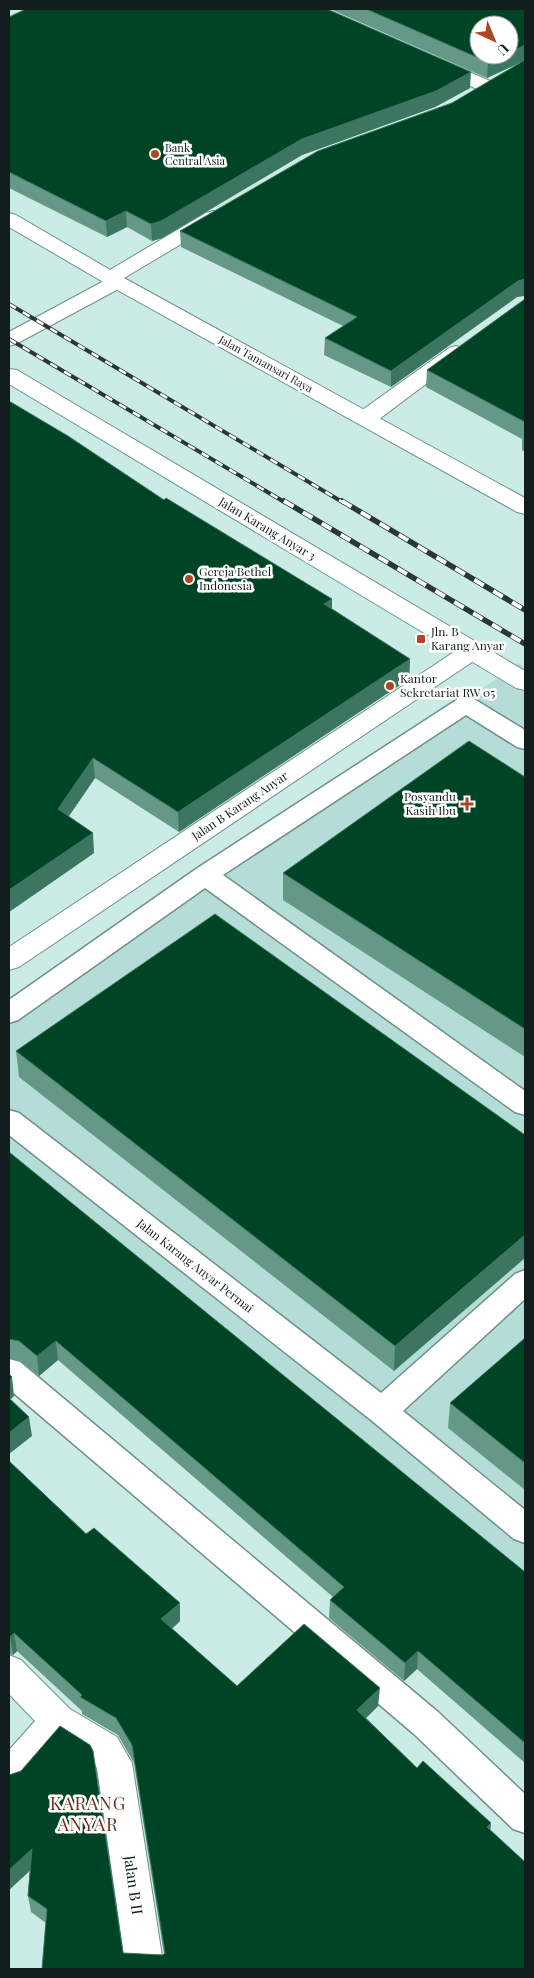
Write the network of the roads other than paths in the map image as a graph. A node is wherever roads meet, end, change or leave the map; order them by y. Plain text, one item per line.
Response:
1 (419, 55) edge
2 (466, 101) edge
3 (226, 209) edge
4 (9, 219) edge
5 (114, 280) junction
6 (9, 340) edge
7 (471, 341) edge
8 (9, 375) edge
9 (366, 418) junction
10 (525, 507) edge
11 (472, 651) junction
12 (525, 682) edge
13 (525, 741) edge
14 (205, 875) junction
15 (9, 960) edge
16 (9, 1012) edge
17 (525, 1105) edge
18 (9, 1120) edge
19 (525, 1282) edge
20 (9, 1371) edge
21 (382, 1412) junction
22 (525, 1529) edge
23 (9, 1671) edge
24 (58, 1720) junction
25 (9, 1775) edge
26 (525, 1817) edge
27 (145, 1969) edge

1 - 2 street
3 - 5 street
4 - 5 street, Jalan Tamansari Raya
5 - 6 street
5 - 9 street, Jalan Tamansari Raya
7 - 9 street
8 - 11 street, Jalan Karang Anyar 3
9 - 10 street, Jalan Tamansari Raya
11 - 12 street, Jalan Karang Anyar 3
11 - 15 street, Jalan B Karang Anyar
13 - 14 lane
14 - 16 lane
14 - 17 lane
18 - 21 lane, Jalan Karang Anyar Permai
19 - 21 lane
20 - 26 lane
21 - 22 lane, Jalan Karang Anyar Permai
23 - 24 street, Jalan B II
24 - 25 street
24 - 27 street, Jalan B II

